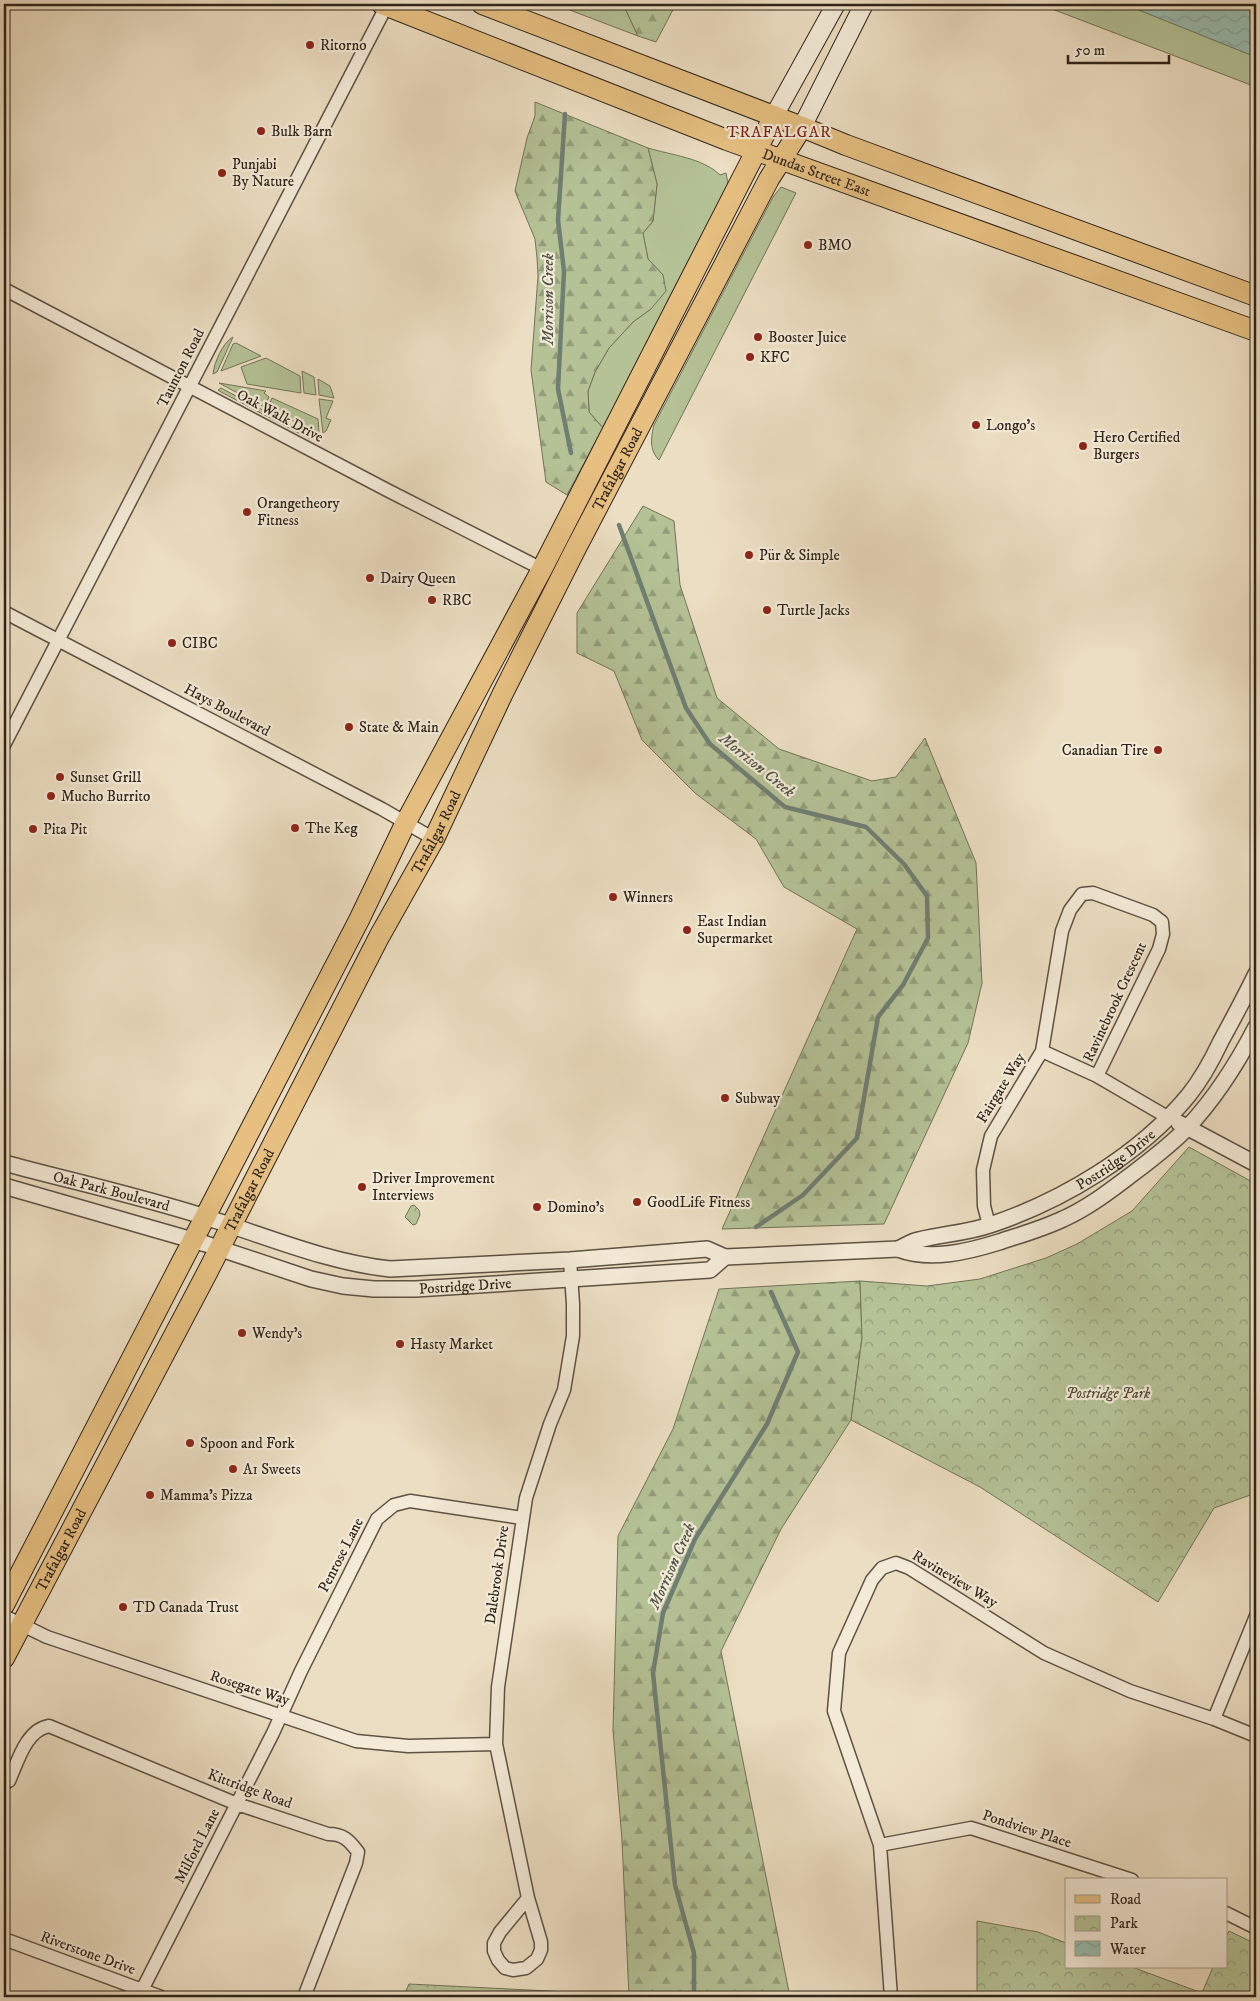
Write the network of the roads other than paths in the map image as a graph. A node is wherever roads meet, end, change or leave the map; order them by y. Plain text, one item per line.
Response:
1 (482, 4) edge
2 (836, 4) edge
3 (864, 4) edge
4 (384, 5) edge
5 (774, 116) junction
6 (802, 127) junction
7 (757, 151) junction
8 (781, 159) junction
9 (4, 289) edge
10 (1256, 296) edge
11 (1256, 330) edge
12 (190, 386) junction
13 (542, 569) junction
14 (4, 612) edge
15 (58, 640) junction
16 (4, 745) edge
17 (406, 822) junction
18 (434, 839) junction
19 (1256, 974) edge
20 (1256, 1027) edge
21 (1042, 1051) junction
22 (1097, 1076) junction
23 (1169, 1118) junction
24 (1187, 1128) junction
25 (4, 1163) edge
26 (1256, 1164) edge
27 (4, 1186) edge
28 (218, 1221) junction
29 (989, 1226) junction
30 (206, 1244) junction
31 (898, 1249) junction
32 (725, 1257) junction
33 (570, 1260) junction
34 (572, 1279) junction
35 (522, 1518) junction
36 (4, 1605) edge
37 (1256, 1616) edge
38 (13, 1620) edge
39 (4, 1658) edge
40 (282, 1716) junction
41 (1214, 1719) junction
42 (1256, 1736) edge
43 (496, 1744) junction
44 (8, 1781) dead end
45 (237, 1804) junction
46 (880, 1845) junction
47 (1126, 1878) edge
48 (528, 1898) junction
49 (1228, 1914) edge
50 (1256, 1928) edge
51 (4, 1939) edge
52 (142, 1990) junction
53 (161, 1997) edge
54 (304, 1997) edge
55 (891, 1997) edge

1 - 5 main road
2 - 5 main road, Trafalgar Road
3 - 6 main road, Trafalgar Road
4 - 7 main road, Dundas Street East
4 - 12 street, Taunton Road
5 - 6 main road
5 - 7 main road, Trafalgar Road
6 - 8 main road, Trafalgar Road
6 - 10 main road
7 - 8 main road, Dundas Street East
7 - 13 main road, Trafalgar Road
8 - 11 main road, Dundas Street East
8 - 18 main road, Trafalgar Road
9 - 12 street, Oak Walk Drive
12 - 13 street, Oak Walk Drive
12 - 15 street, Taunton Road
13 - 17 main road, Trafalgar Road
14 - 15 street, Hays Boulevard
15 - 16 street, Taunton Road
15 - 17 street, Hays Boulevard
17 - 18 street, Hays Boulevard
17 - 28 main road, Trafalgar Road
18 - 28 main road, Trafalgar Road
19 - 23 street, Postridge Drive
20 - 24 street, Postridge Drive
21 - 22 street, Fairgate Way
21 - 22 street, Ravinebrook Crescent
21 - 29 street, Fairgate Way
22 - 23 street, Fairgate Way
23 - 24 street
23 - 29 street, Postridge Drive
24 - 26 street
24 - 31 street, Postridge Drive
25 - 28 street, Oak Park Boulevard
27 - 30 street, Oak Park Boulevard
28 - 30 main road, Trafalgar Road
28 - 30 main road, Trafalgar Road
28 - 33 street, Postridge Drive
29 - 31 street, Postridge Drive
30 - 34 street, Postridge Drive
30 - 36 main road, Trafalgar Road
30 - 38 main road, Trafalgar Road
31 - 32 street, Postridge Drive
32 - 33 street, Postridge Drive
32 - 34 street, Postridge Drive
33 - 34 street, Dalebrook Drive
34 - 35 street, Dalebrook Drive
35 - 40 street, Penrose Lane
35 - 43 street, Dalebrook Drive
37 - 41 street
38 - 39 main road, Trafalgar Road
38 - 40 street, Rosegate Way
40 - 43 street, Rosegate Way
40 - 45 street, Milford Lane
41 - 42 street, Ravineview Way
41 - 46 street, Ravineview Way
43 - 48 street, Dalebrook Drive
44 - 45 street, Kittridge Road
45 - 52 street, Milford Lane
45 - 54 street, Kittridge Road
46 - 47 street, Pondview Place
46 - 55 street, Ravineview Way
48 - 48 street, Dalebrook Drive
49 - 50 street
51 - 52 street, Riverstone Drive
52 - 53 street, Riverstone Drive

